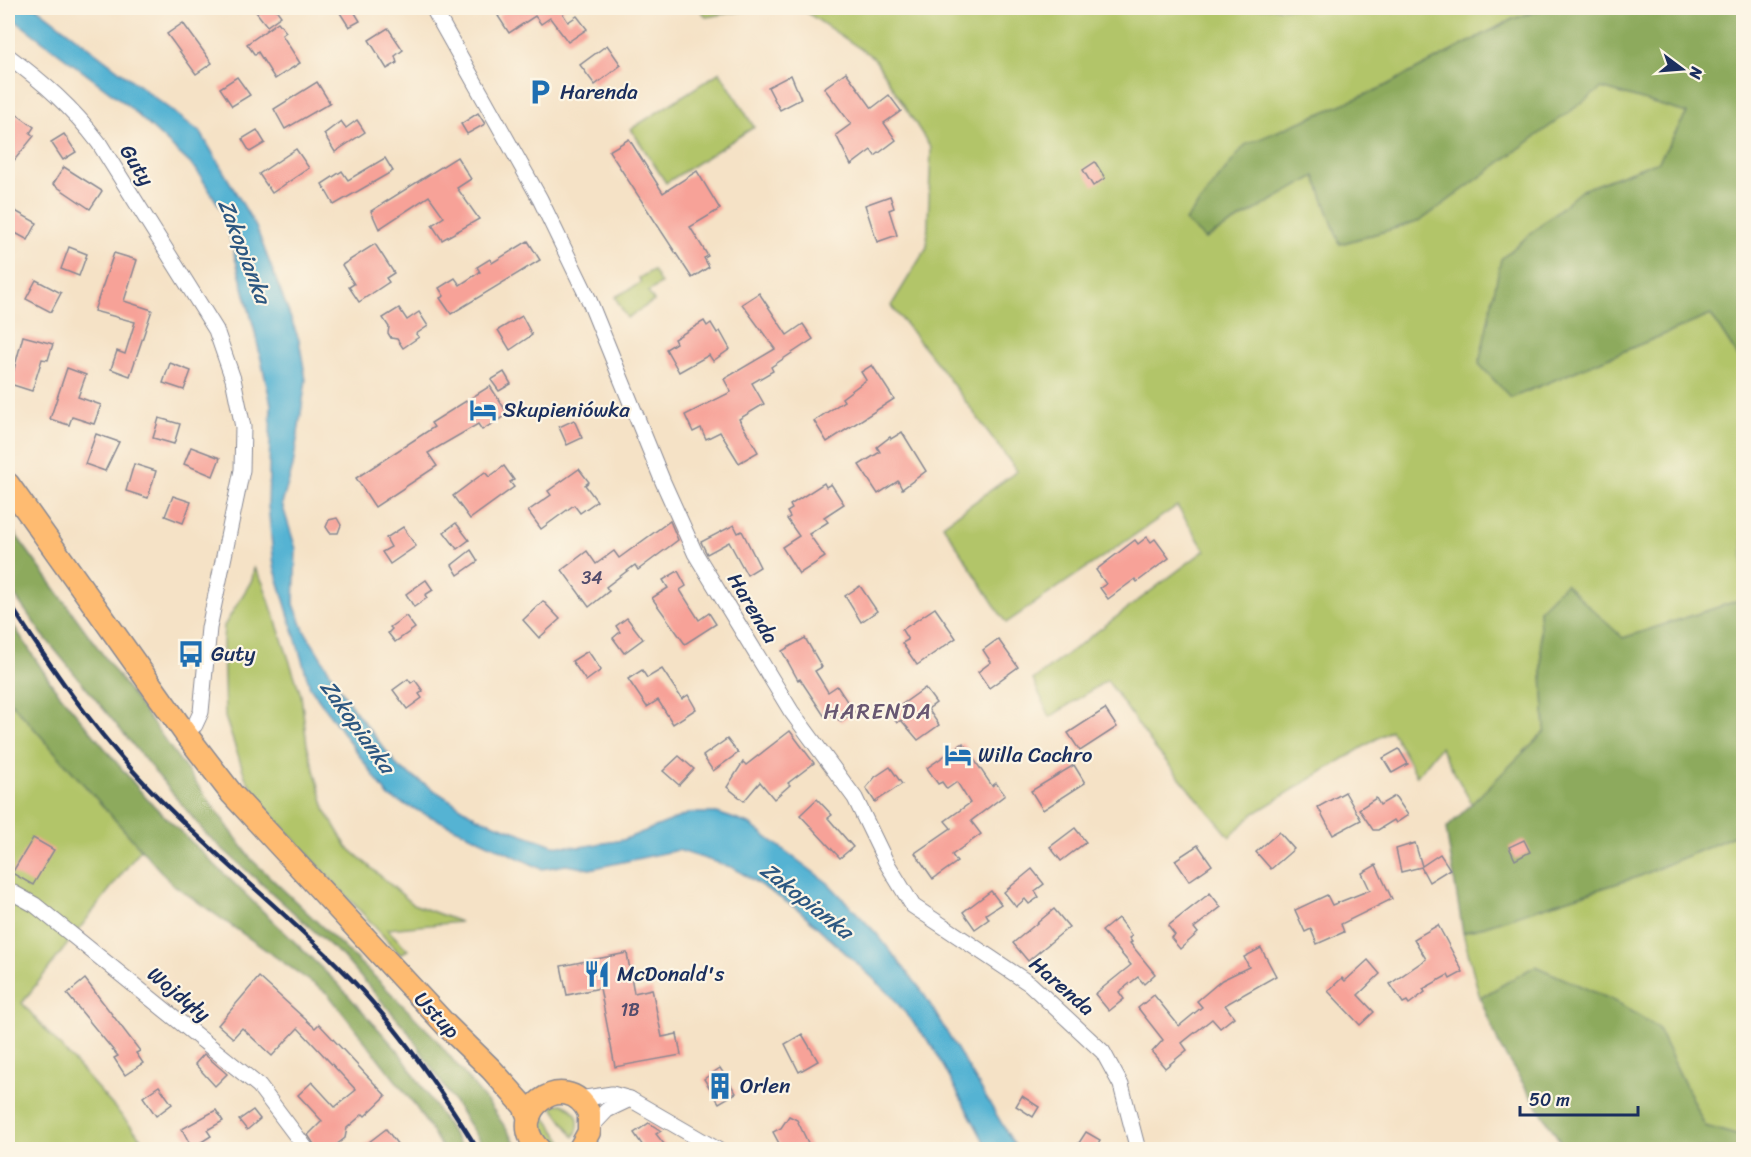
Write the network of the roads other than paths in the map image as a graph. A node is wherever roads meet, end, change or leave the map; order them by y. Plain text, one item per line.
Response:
1 (433, 8) edge
2 (8, 56) edge
3 (8, 484) edge
4 (185, 733) junction
5 (8, 890) edge
6 (491, 1069) junction
7 (549, 1094) junction
8 (630, 1099) junction
9 (579, 1100) junction
10 (529, 1118) junction
11 (583, 1144) edge
12 (307, 1149) edge
13 (540, 1149) edge
14 (718, 1149) edge
15 (1138, 1149) edge

1 - 15 street, Harenda
2 - 4 street, Guty
3 - 4 main road, Ustup
4 - 6 main road, Ustup
5 - 12 street, Wojdyły
6 - 7 main road, Ustup
6 - 10 main road, Ustup
7 - 9 main road, Ustup
7 - 10 main road
8 - 9 street
8 - 11 street
8 - 14 street
9 - 11 main road
10 - 13 main road, Ustup

